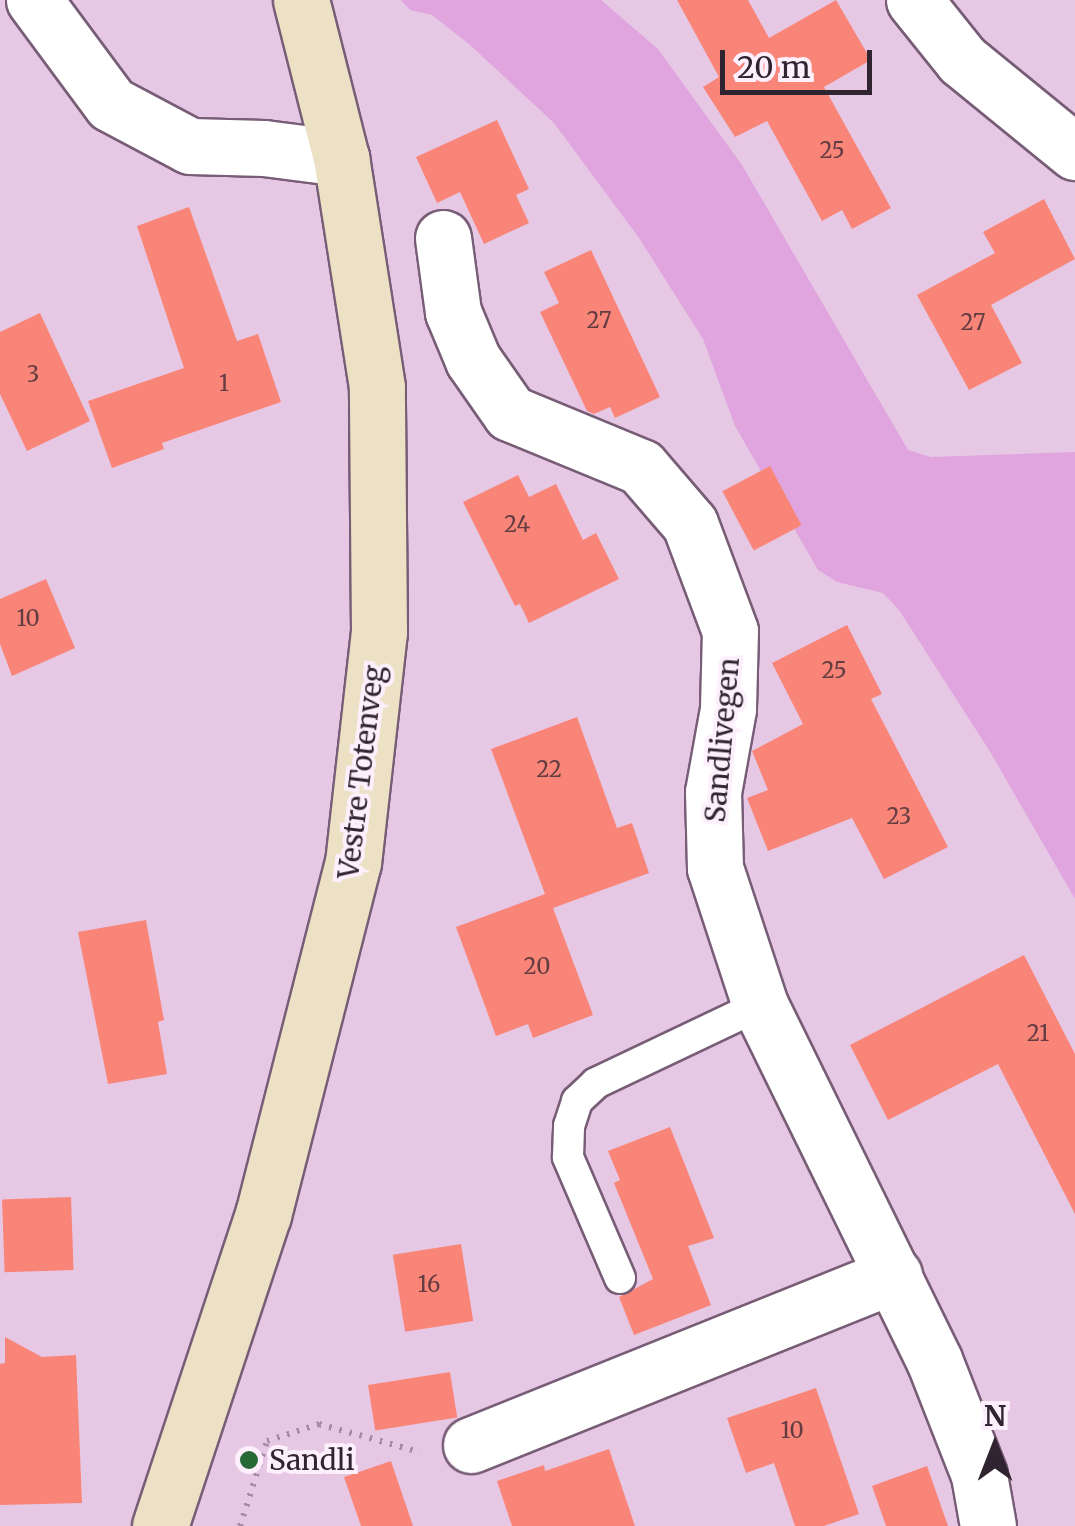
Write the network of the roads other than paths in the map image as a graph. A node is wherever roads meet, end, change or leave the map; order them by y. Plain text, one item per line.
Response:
1 (34, 0) edge
2 (301, 0) edge
3 (914, 0) edge
4 (1075, 152) edge
5 (341, 158) junction
6 (443, 238) dead end
7 (760, 1005) junction
8 (894, 1275) junction
9 (620, 1278) dead end
10 (471, 1445) road end
11 (160, 1526) edge
12 (988, 1526) edge

1 - 5 street
2 - 5 main road, Vestre Totenveg
3 - 4 street
5 - 11 main road, Vestre Totenveg
6 - 7 street, Sandlivegen
7 - 8 street, Sandlivegen
7 - 9 lane
8 - 10 street
8 - 12 street, Sandlivegen

